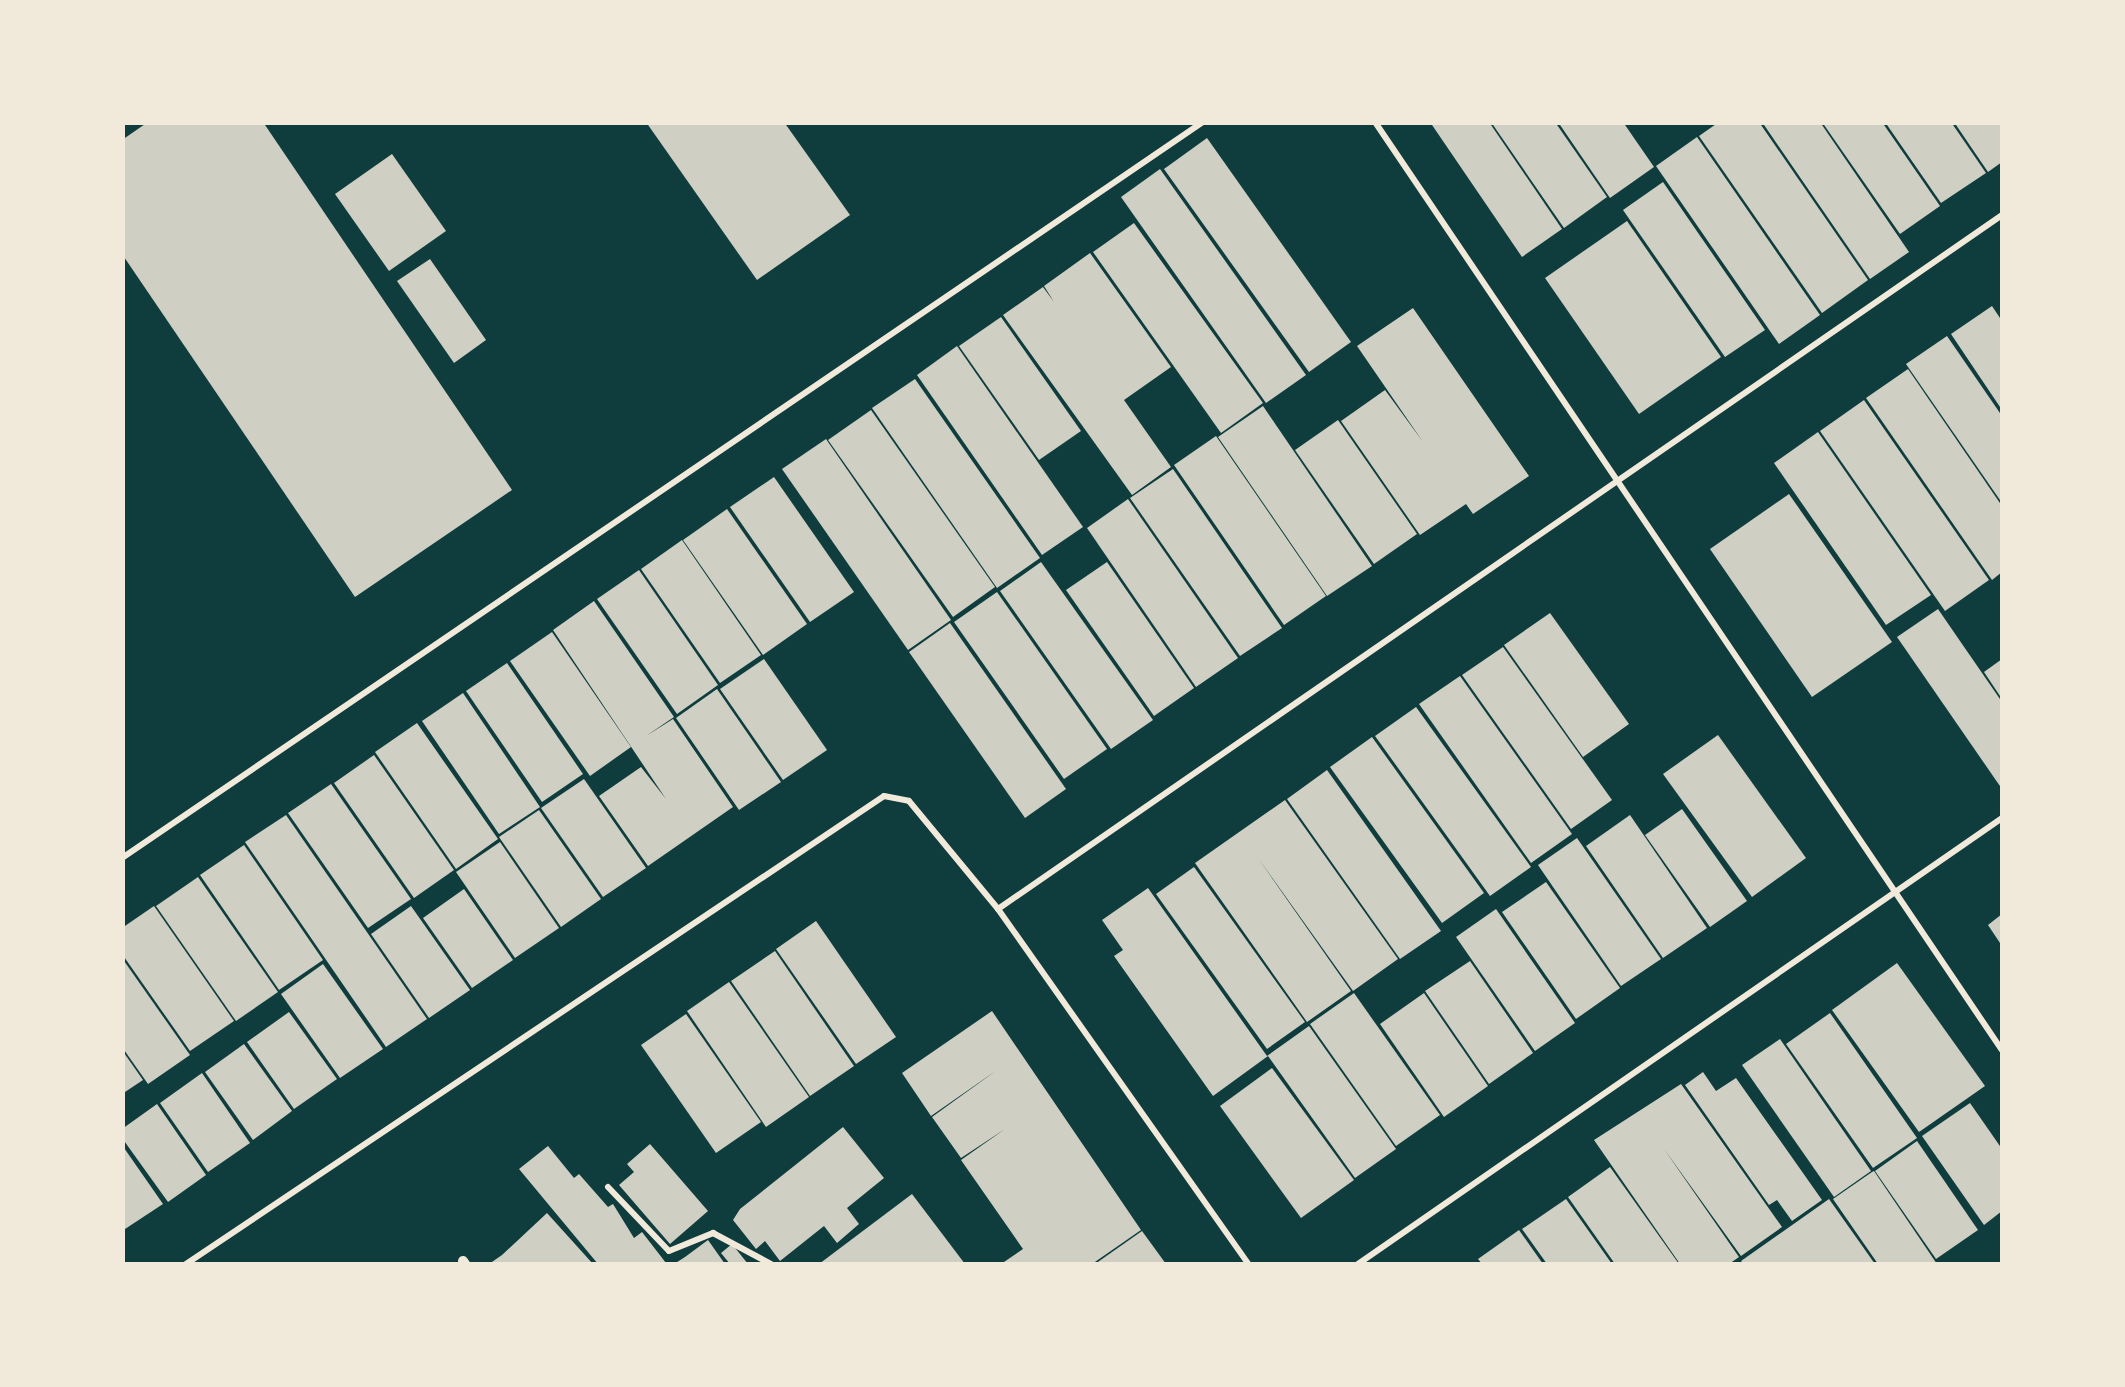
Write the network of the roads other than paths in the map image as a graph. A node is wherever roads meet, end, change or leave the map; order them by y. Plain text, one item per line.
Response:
1 (1203, 122) edge
2 (1375, 122) edge
3 (2002, 214) edge
4 (1618, 479) junction
5 (2002, 818) edge
6 (122, 858) edge
7 (1896, 892) junction
8 (998, 909) junction
9 (2002, 1050) edge
10 (608, 1187) dead end
11 (186, 1264) edge
12 (771, 1264) edge
13 (1248, 1264) edge
14 (1358, 1264) edge

1 - 6 lane
2 - 4 lane
3 - 4 lane
4 - 7 lane
4 - 8 lane
5 - 7 lane
7 - 9 lane
7 - 14 lane
8 - 11 lane
8 - 13 lane
10 - 12 lane

